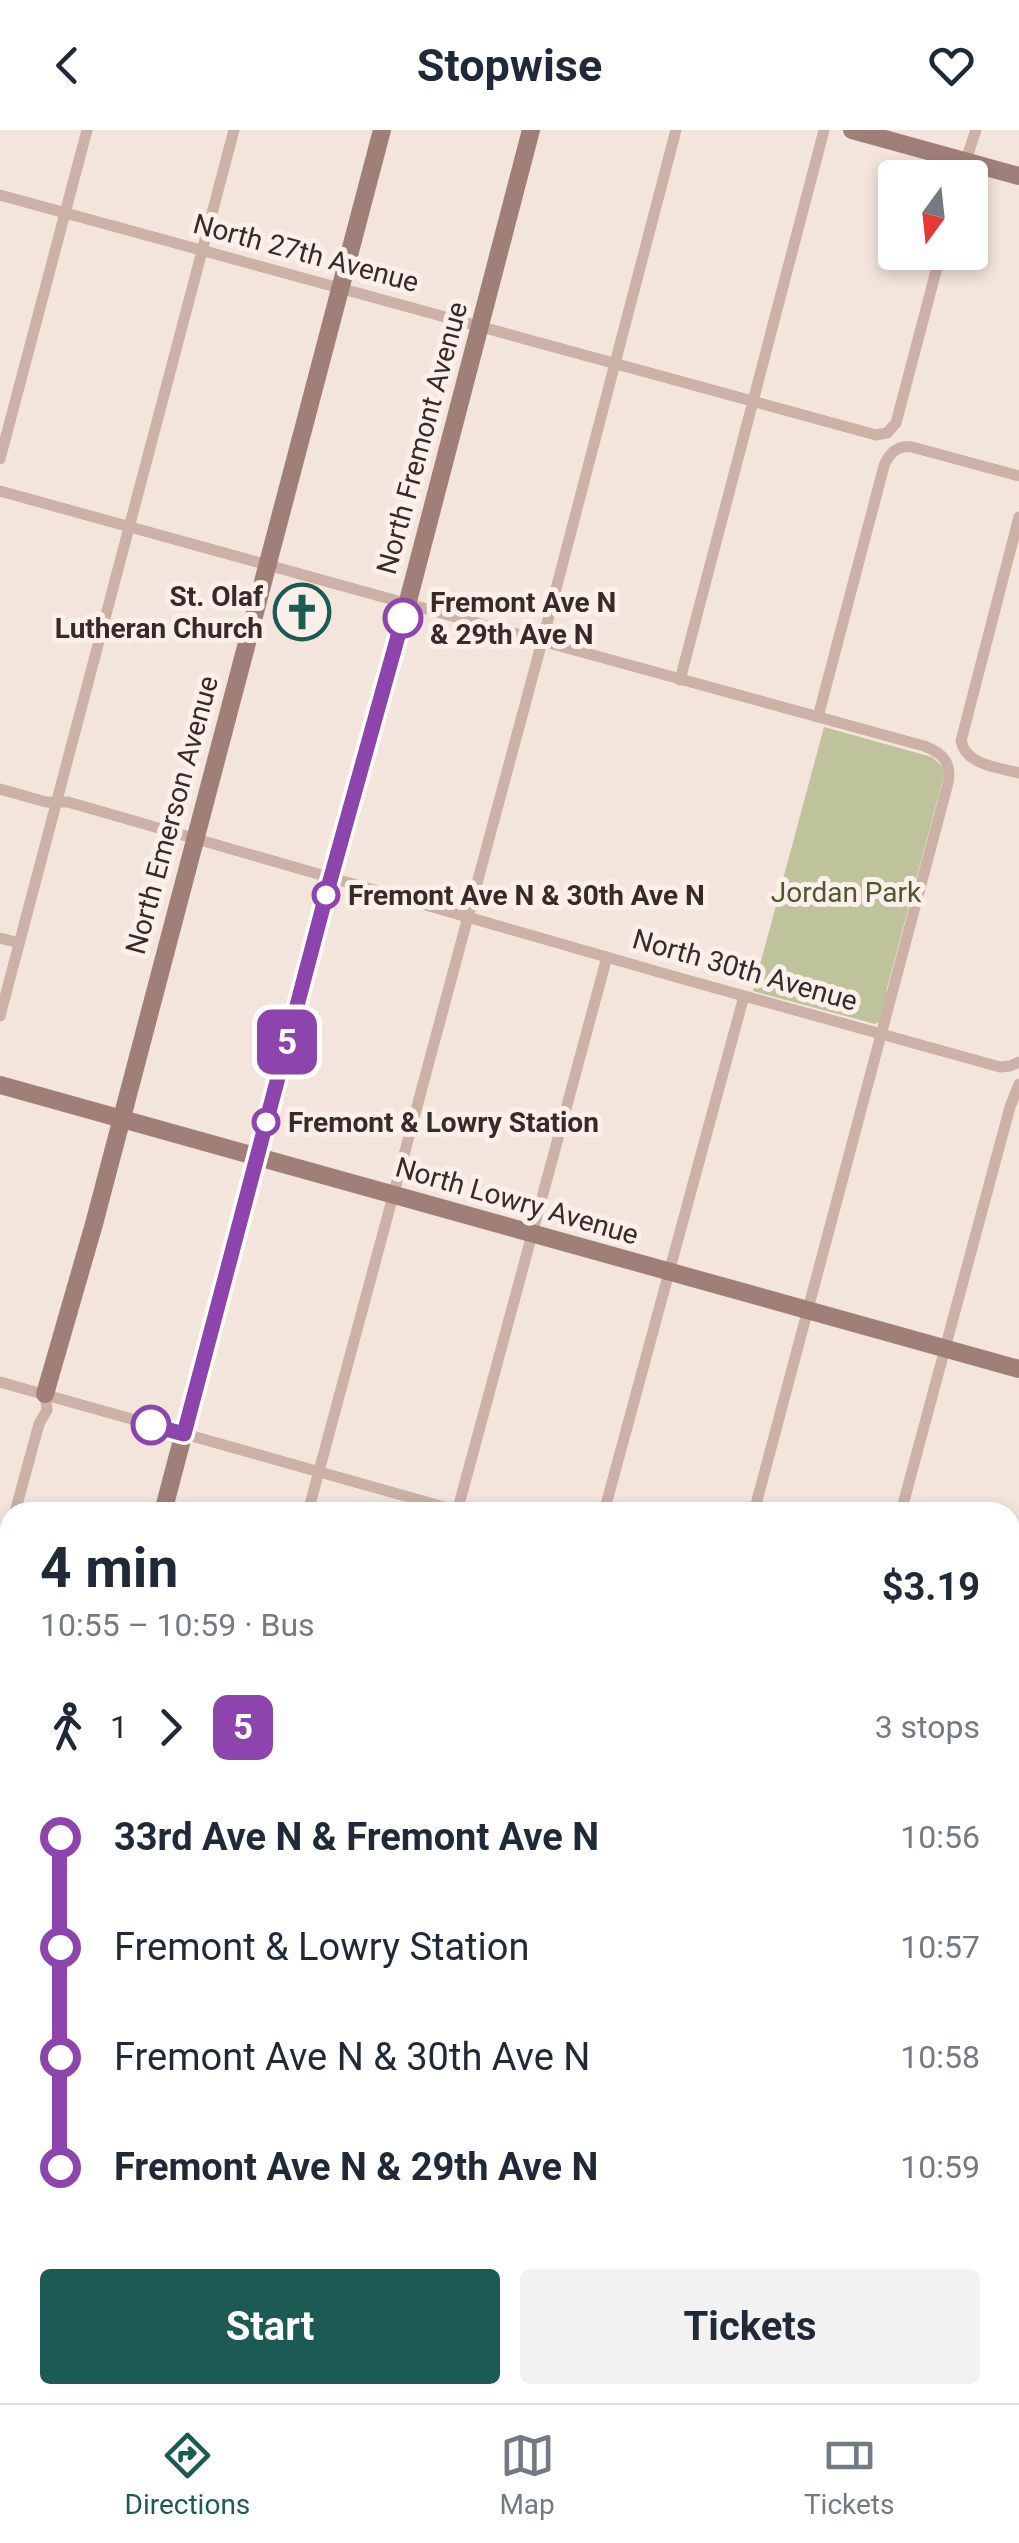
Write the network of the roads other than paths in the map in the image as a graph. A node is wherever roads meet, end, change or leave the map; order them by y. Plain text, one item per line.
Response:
1 (88, 130) edge
2 (234, 130) edge
3 (382, 130) edge
4 (531, 130) edge
5 (676, 130) edge
6 (824, 130) edge
7 (852, 130) edge
8 (976, 130) edge
9 (937, 160) edge
10 (965, 160) edge
11 (988, 172) edge
12 (1019, 176) edge
13 (0, 195) edge
14 (66, 213) junction
15 (202, 250) junction
16 (935, 270) edge
17 (340, 289) junction
18 (479, 327) junction
19 (616, 365) junction
20 (753, 403) junction
21 (0, 459) edge
22 (1019, 476) edge
23 (0, 491) edge
24 (1019, 517) edge
25 (130, 528) junction
26 (266, 565) junction
27 (407, 605) junction
28 (542, 642) junction
29 (680, 680) junction
30 (818, 717) junction
31 (1019, 774) edge
32 (0, 789) edge
33 (57, 802) junction
34 (195, 838) junction
35 (330, 877) junction
36 (469, 917) junction
37 (0, 938) edge
38 (20, 943) junction
39 (607, 957) junction
40 (744, 996) junction
41 (0, 1016) edge
42 (882, 1034) junction
43 (1017, 1063) edge
44 (1019, 1084) edge
45 (0, 1085) edge
46 (122, 1119) junction
47 (258, 1158) junction
48 (395, 1194) junction
49 (532, 1234) junction
50 (670, 1273) junction
51 (808, 1311) junction
52 (946, 1349) junction
53 (1019, 1370) edge
54 (0, 1382) edge
55 (45, 1394) junction
56 (184, 1434) junction
57 (319, 1472) junction
58 (17, 1502) edge
59 (166, 1502) edge
60 (311, 1502) edge
61 (424, 1502) edge
62 (462, 1502) edge
63 (607, 1502) edge
64 (757, 1502) edge
65 (904, 1502) edge

1 - 14 street
2 - 15 street
3 - 17 street, North Emerson Avenue
4 - 18 street, North Fremont Avenue
5 - 19 street
6 - 20 street
7 - 9 street
8 - 10 street
11 - 12 street
13 - 14 street, North 27th Avenue
14 - 15 street, North 27th Avenue
14 - 21 street
15 - 17 street, North 27th Avenue
15 - 25 street
16 - 20 street, North 27th Avenue
17 - 18 street, North 27th Avenue
17 - 26 street, North Emerson Avenue
18 - 19 street, North 27th Avenue
18 - 27 street, North Fremont Avenue
19 - 20 street, North 27th Avenue
19 - 28 street
20 - 29 street
22 - 30 street
23 - 25 street
24 - 31 street
25 - 26 street
25 - 33 street
26 - 27 street
26 - 34 street, North Emerson Avenue
27 - 28 street
27 - 35 street, North Fremont Avenue
28 - 29 street
28 - 36 street
29 - 30 street
30 - 42 street
32 - 33 street, North 30th Avenue
33 - 34 street, North 30th Avenue
33 - 38 street
34 - 35 street, North 30th Avenue
34 - 46 street, North Emerson Avenue
35 - 36 street, North 30th Avenue
35 - 47 street, North Fremont Avenue
36 - 39 street, North 30th Avenue
36 - 48 street
37 - 38 street
38 - 41 street
39 - 40 street, North 30th Avenue
39 - 49 street
40 - 42 street, North 30th Avenue
40 - 50 street
42 - 43 street, North 30th Avenue
42 - 51 street
44 - 52 street
45 - 46 street, North Lowry Avenue
46 - 47 street, North Lowry Avenue
46 - 55 street, North Emerson Avenue
47 - 48 street, North Lowry Avenue
47 - 56 street, North Fremont Avenue
48 - 49 street, North Lowry Avenue
48 - 57 street
49 - 50 street, North Lowry Avenue
49 - 62 street
50 - 51 street, North Lowry Avenue
50 - 63 street
51 - 52 street, North Lowry Avenue
51 - 64 street
52 - 53 street, North Lowry Avenue
52 - 65 street
54 - 55 street
55 - 56 street
55 - 58 street, North Emerson Avenue
56 - 57 street
56 - 59 street, North Fremont Avenue
57 - 60 street
57 - 61 street

